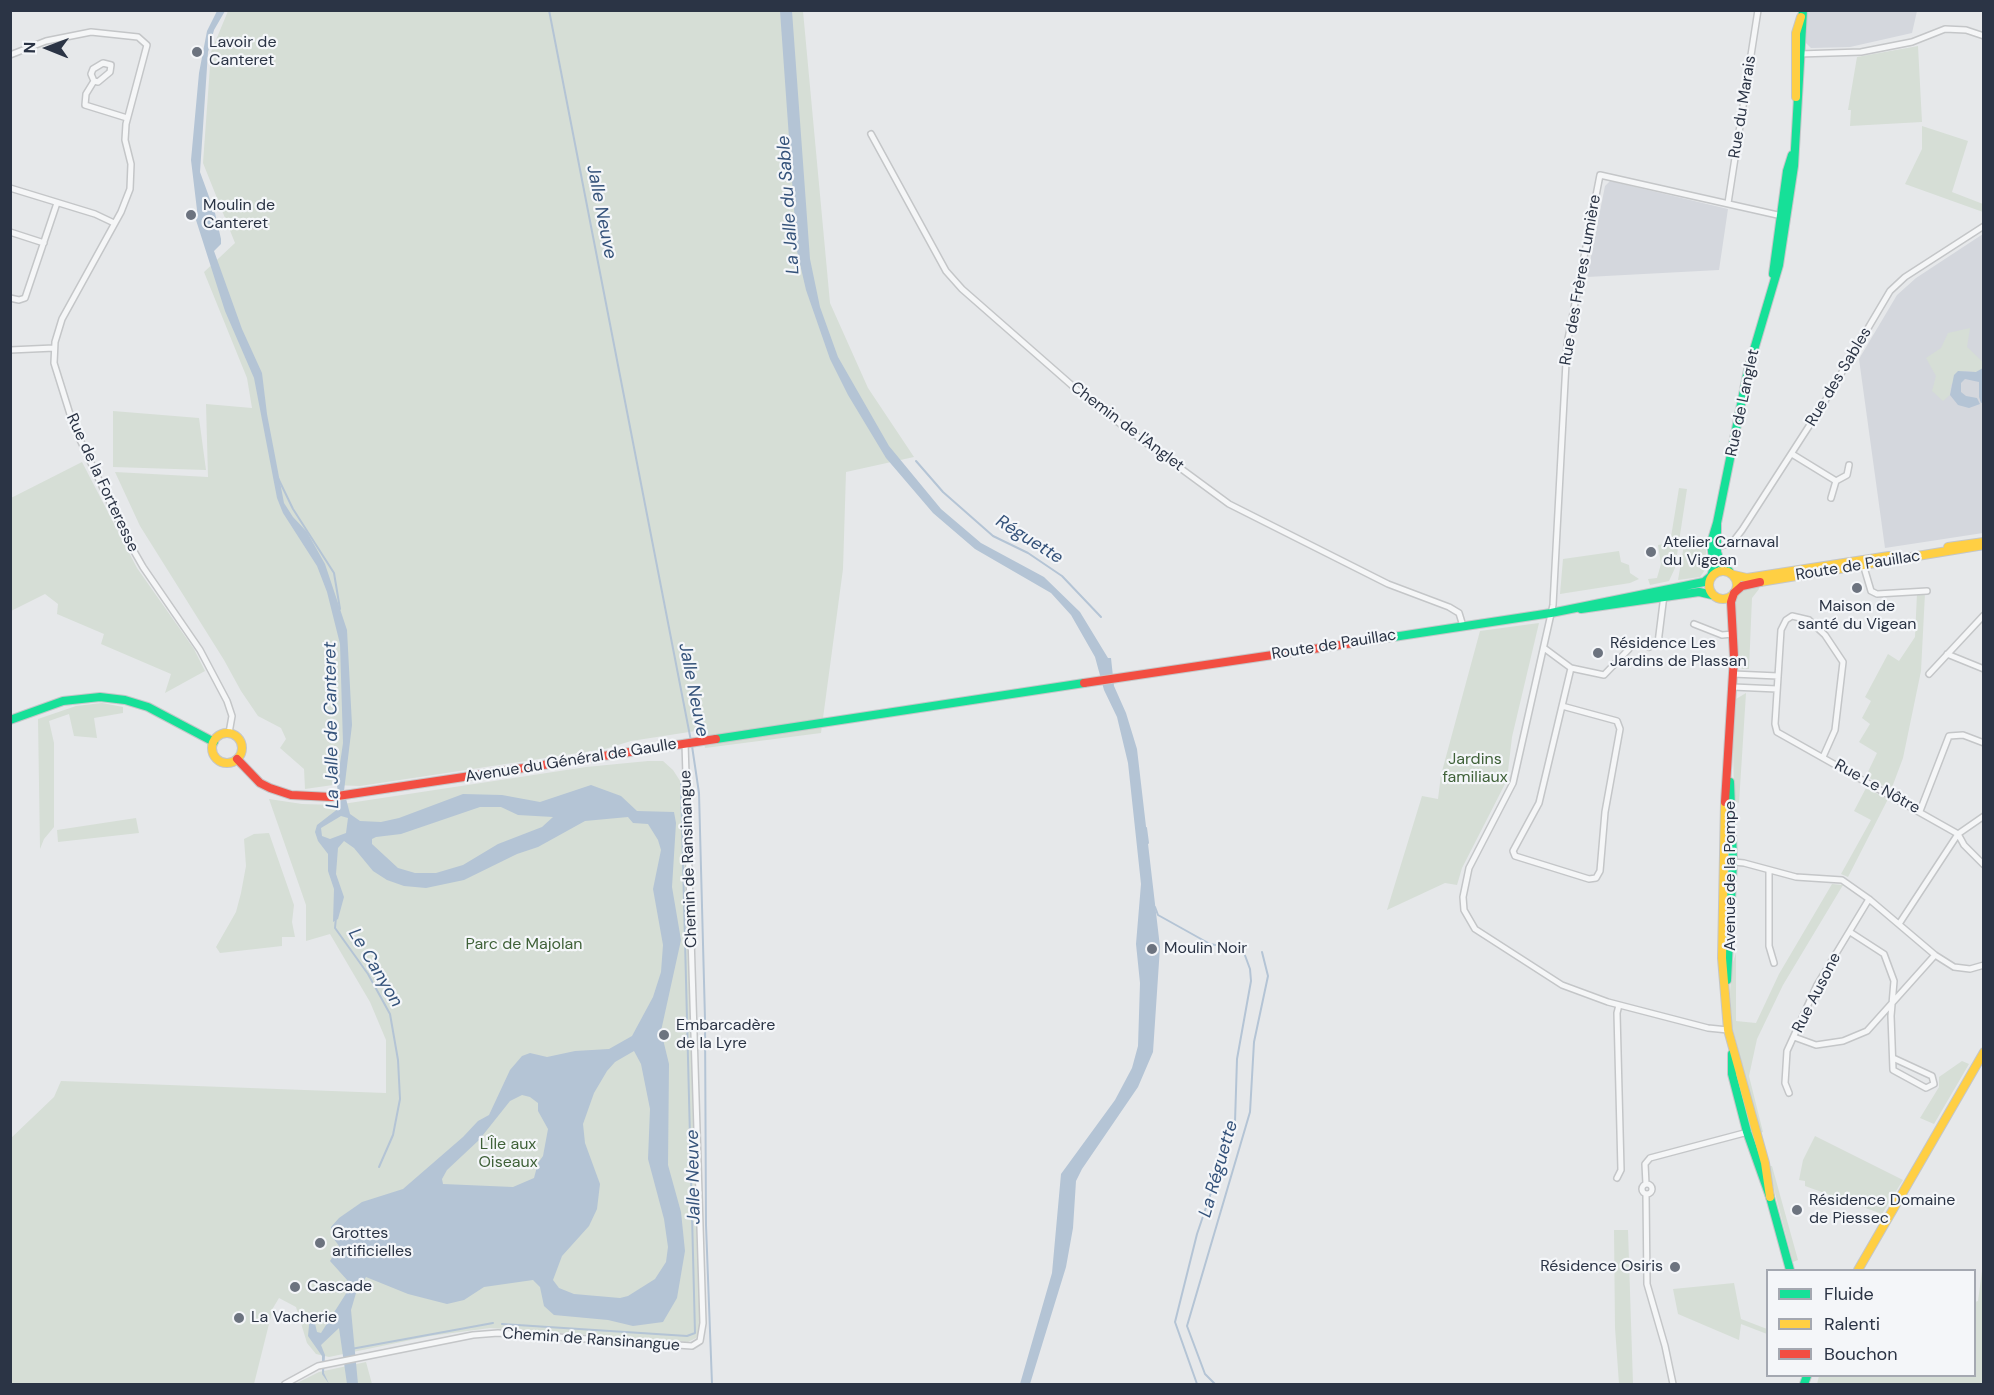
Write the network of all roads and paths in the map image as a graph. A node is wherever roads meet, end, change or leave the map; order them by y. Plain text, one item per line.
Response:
1 (1758, 10) edge
2 (1803, 10) edge
3 (1983, 36) edge
4 (1799, 54) junction
5 (10, 55) edge
6 (94, 81) dead end
7 (127, 118) junction
8 (871, 134) dead end
9 (10, 188) edge
10 (57, 203) junction
11 (1728, 203) junction
12 (1784, 216) junction
13 (114, 223) junction
14 (1983, 226) edge
15 (10, 232) edge
16 (44, 243) junction
17 (10, 298) edge
18 (54, 348) junction
19 (10, 350) edge
20 (1792, 454) junction
21 (1849, 465) dead end
22 (1836, 481) junction
23 (1831, 498) dead end
24 (1717, 523) junction
25 (1983, 544) edge
26 (1717, 547) junction
27 (1862, 563) junction
28 (1731, 573) junction
29 (1711, 576) junction
30 (1927, 591) dead end
31 (1734, 593) junction
32 (1664, 594) junction
33 (1715, 597) junction
34 (1551, 613) junction
35 (1983, 615) edge
36 (1730, 620) junction
37 (1694, 624) dead end
38 (1463, 626) junction
39 (1733, 634) junction
40 (1649, 647) dead end
41 (1544, 648) junction
42 (1629, 649) dead end
43 (1947, 654) junction
44 (1571, 668) junction
45 (1983, 669) edge
46 (1733, 674) junction
47 (1929, 674) dead end
48 (1778, 676) junction
49 (1094, 681) joint
50 (1733, 687) junction
51 (1777, 689) junction
52 (1562, 706) junction
53 (10, 720) edge
54 (229, 733) junction
55 (214, 742) junction
56 (685, 743) junction
57 (1983, 743) edge
58 (1823, 757) junction
59 (237, 759) junction
60 (1729, 760) junction
61 (1920, 811) junction
62 (1983, 816) edge
63 (1958, 834) junction
64 (1723, 861) junction
65 (1732, 861) junction
66 (1983, 865) edge
67 (1769, 871) junction
68 (1869, 899) junction
69 (1899, 924) junction
70 (1850, 932) junction
71 (1935, 955) junction
72 (1774, 963) dead end
73 (1983, 965) edge
74 (1726, 992) junction
75 (1893, 1004) junction
76 (1619, 1005) junction
77 (1728, 1030) junction
78 (1794, 1038) junction
79 (1732, 1047) junction
80 (1983, 1052) edge
81 (1893, 1058) junction
82 (1790, 1093) dead end
83 (1756, 1130) junction
84 (1747, 1132) junction
85 (1617, 1178) dead end
86 (1770, 1197) junction
87 (1790, 1269) edge
88 (1859, 1269) edge
89 (285, 1384) edge
90 (1673, 1384) edge

1 - 11 street, Rue du Marais
2 - 4 main road, Rue de Langlet
3 - 4 street
4 - 12 main road, Rue de Langlet
5 - 7 street, Rue de la Forteresse
6 - 7 street
7 - 13 street, Rue de la Forteresse
8 - 38 street, Chemin de l'Anglet
9 - 10 street
10 - 13 street
10 - 16 street
11 - 12 street, Rue des Frères Lumière
11 - 34 street, Rue des Frères Lumière
12 - 24 main road, Rue de Langlet
13 - 18 street, Rue de la Forteresse
14 - 20 street, Rue des Sables
15 - 16 street
16 - 17 street
18 - 19 street
18 - 54 street, Rue de la Forteresse
20 - 22 street
20 - 26 street, Rue des Sables
21 - 22 street
22 - 23 street
24 - 26 main road, Rue de Langlet
24 - 29 main road, Rue de Langlet
25 - 27 main road, Route de Pauillac
26 - 28 main road, Rue de Langlet
27 - 28 main road, Route de Pauillac
27 - 30 street
27 - 31 main road, Route de Pauillac
28 - 29 main road
28 - 31 main road
29 - 32 main road, Route de Pauillac
29 - 33 main road
31 - 33 main road
31 - 36 main road, Avenue de la Pompe
32 - 33 main road, Route de Pauillac
32 - 34 main road, Route de Pauillac
32 - 40 street
33 - 36 main road, Avenue de la Pompe
34 - 38 main road, Route de Pauillac
34 - 41 street
35 - 43 street
36 - 39 main road, Avenue de la Pompe
37 - 39 street
38 - 49 main road, Route de Pauillac
39 - 46 main road, Avenue de la Pompe
41 - 44 street
41 - 76 street
42 - 44 street
43 - 45 street
43 - 47 street
44 - 52 street
46 - 48 street
46 - 50 main road, Avenue de la Pompe
48 - 51 street
48 - 58 street
49 - 56 main road, Avenue du Général de Gaulle
50 - 51 street
50 - 60 main road, Avenue de la Pompe
51 - 58 street, Rue Le Nôtre
52 - 52 street
53 - 55 main road
54 - 55 main road
54 - 59 main road
55 - 59 main road
56 - 59 main road, Avenue du Général de Gaulle
56 - 89 street, Chemin de Ransinangue
57 - 61 street
58 - 61 street, Rue Le Nôtre
60 - 64 main road, Avenue de la Pompe
60 - 65 main road, Avenue de la Pompe
61 - 63 street, Rue Le Nôtre
62 - 63 street
63 - 66 street
63 - 69 street
64 - 65 street
64 - 74 main road, Avenue de la Pompe
65 - 67 street
65 - 74 main road, Avenue de la Pompe
67 - 68 street
67 - 72 street
68 - 69 street
68 - 70 street, Rue Ausone
69 - 71 street
70 - 75 street
70 - 78 street, Rue Ausone
71 - 73 street
71 - 75 street
74 - 77 main road, Avenue de la Pompe
75 - 78 street
75 - 81 street
76 - 77 street
76 - 85 street
77 - 79 main road, Avenue de la Pompe
78 - 82 street, Rue Ausone
79 - 83 main road, Avenue de la Pompe
79 - 84 main road, Avenue de la Pompe
80 - 88 main road
81 - 81 street
83 - 84 street
83 - 86 main road, Avenue de la Pompe
84 - 86 main road, Avenue de la Pompe
84 - 90 street
86 - 87 main road, Avenue de la Pompe

